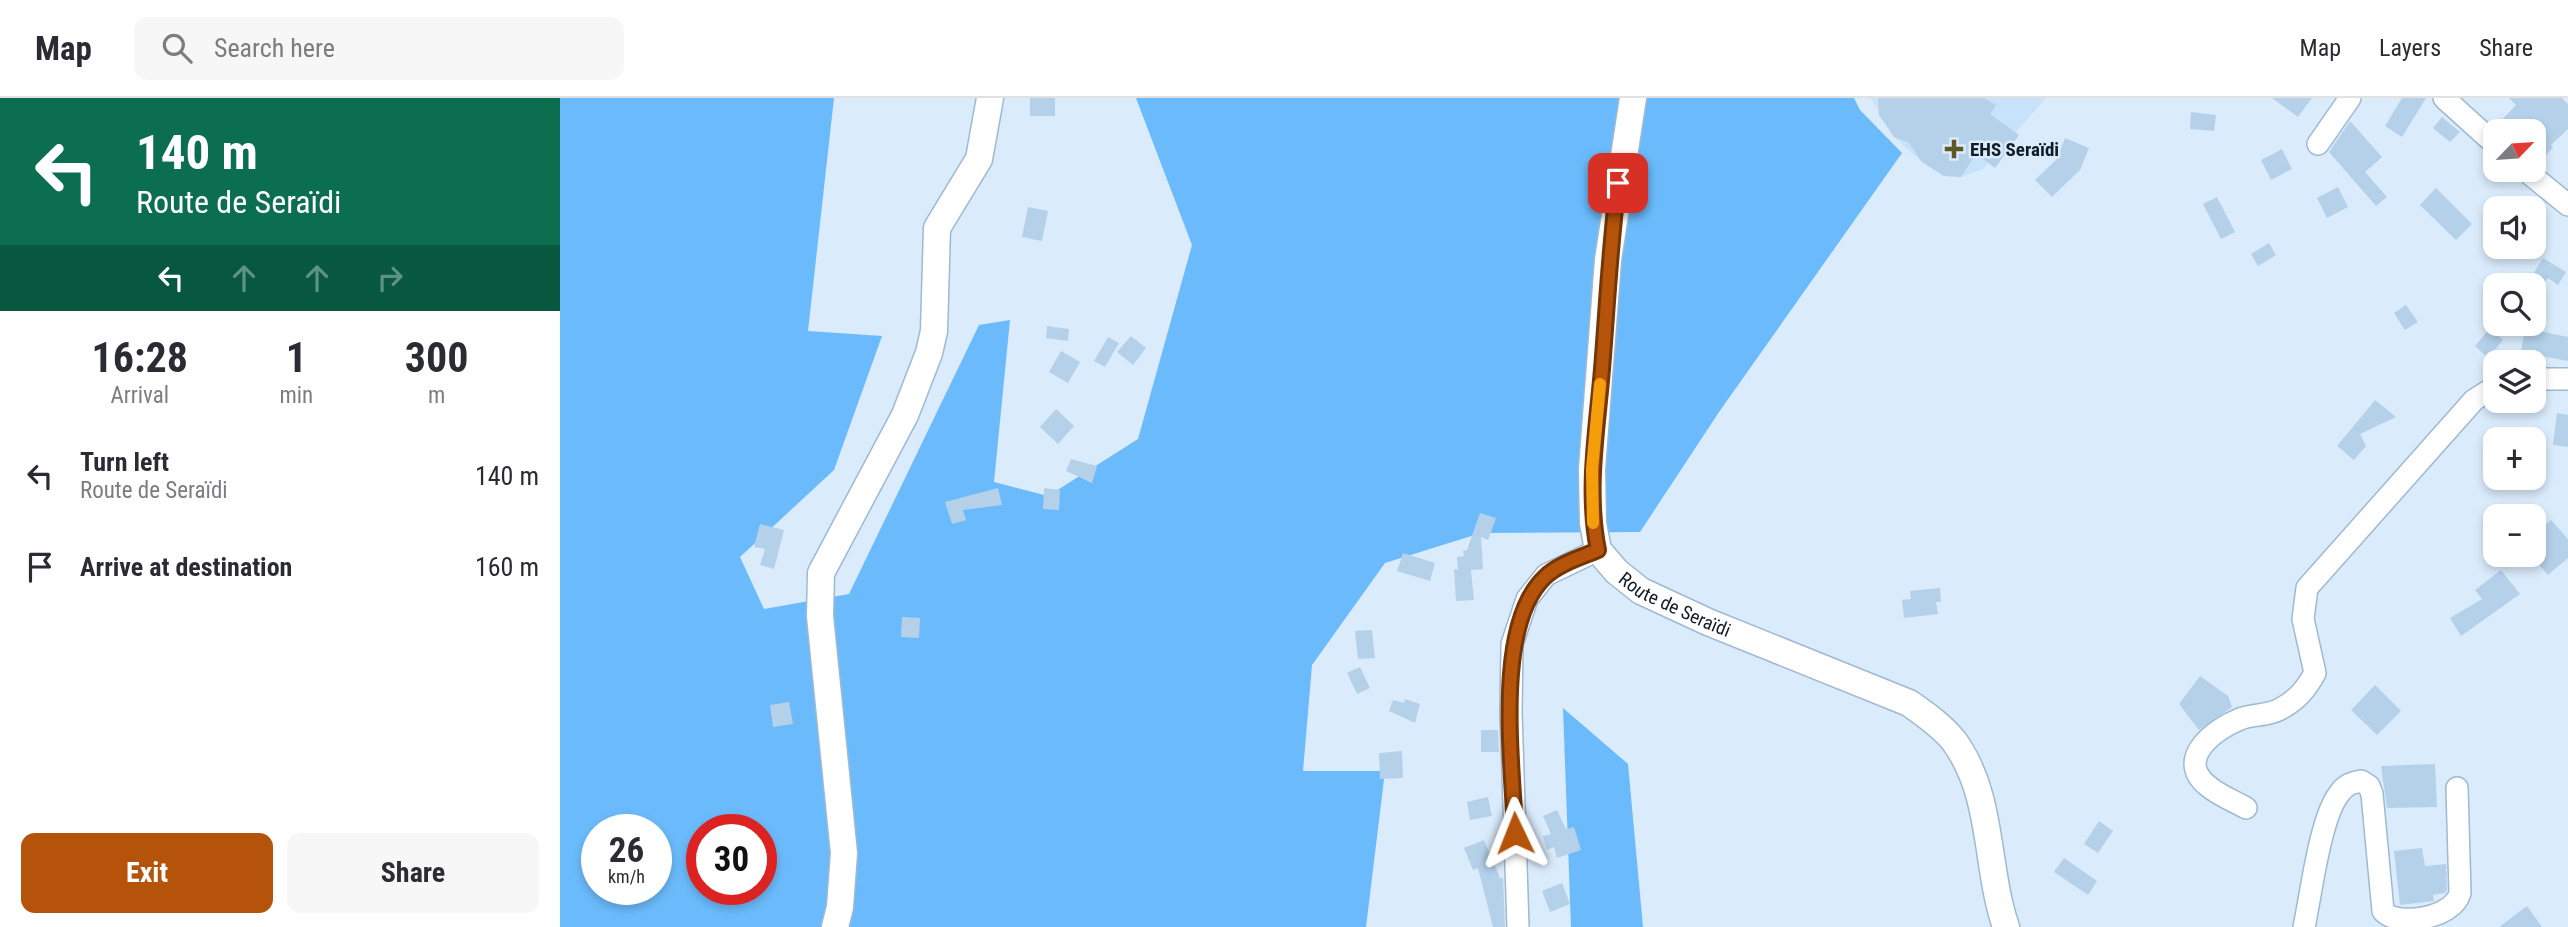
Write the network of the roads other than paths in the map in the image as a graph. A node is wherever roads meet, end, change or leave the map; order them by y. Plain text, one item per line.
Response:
1 (990, 98) edge
2 (1633, 98) edge
3 (2350, 98) edge
4 (2444, 98) edge
5 (2483, 133) edge
6 (2318, 144) dead end
7 (2540, 182) edge
8 (2568, 205) edge
9 (2546, 379) edge
10 (2568, 379) edge
11 (2483, 394) edge
12 (1598, 550) junction
13 (2457, 788) dead end
14 (2246, 808) dead end
15 (835, 927) edge
16 (1518, 927) edge
17 (2007, 927) edge
18 (2304, 927) edge

1 - 15 main road
2 - 12 main road
3 - 6 street
4 - 5 street
7 - 8 street
9 - 10 street
11 - 14 street
12 - 16 street
12 - 17 main road, Route de Seraïdi
13 - 18 street

